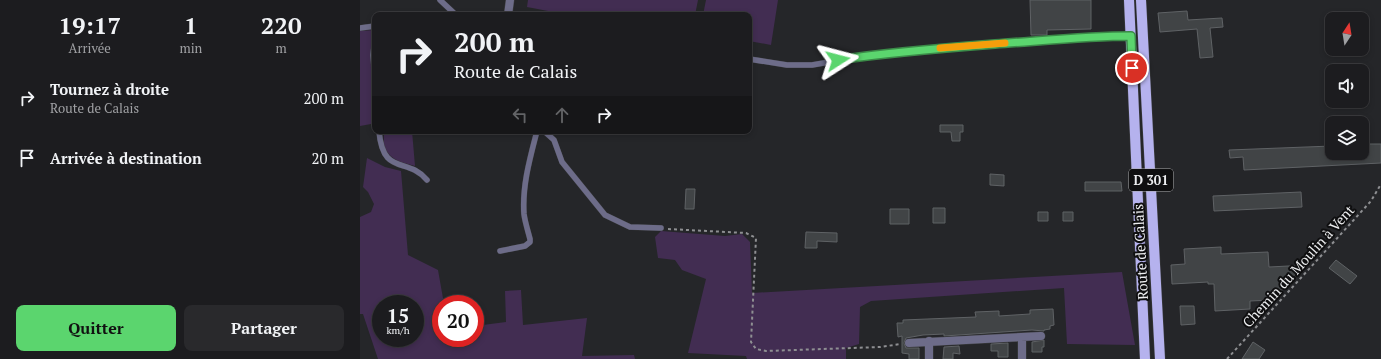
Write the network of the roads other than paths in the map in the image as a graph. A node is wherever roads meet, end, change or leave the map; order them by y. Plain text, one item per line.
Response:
1 (440, 0) edge
2 (510, 0) edge
3 (1129, 0) edge
4 (1141, 0) edge
5 (453, 12) edge
6 (508, 12) edge
7 (372, 26) edge
8 (360, 28) edge
9 (1131, 36) junction
10 (752, 59) edge
11 (379, 134) edge
12 (536, 134) edge
13 (547, 134) edge
14 (427, 180) dead end
15 (661, 228) road end
16 (500, 251) dead end
17 (1041, 336) dead end
18 (1022, 338) junction
19 (929, 341) junction
20 (909, 343) road end
21 (929, 359) edge
22 (1022, 359) edge
23 (1145, 359) edge
24 (1160, 359) edge

1 - 5 lane
2 - 6 street
3 - 9 main road, Route de Calais / D 301
4 - 24 main road, Route de Calais / D 301
7 - 8 lane
9 - 10 lane
9 - 23 main road, Route de Calais / D 301
11 - 14 lane
12 - 16 lane
13 - 15 lane
17 - 18 street
18 - 19 street
18 - 22 street
19 - 20 street
19 - 21 street

